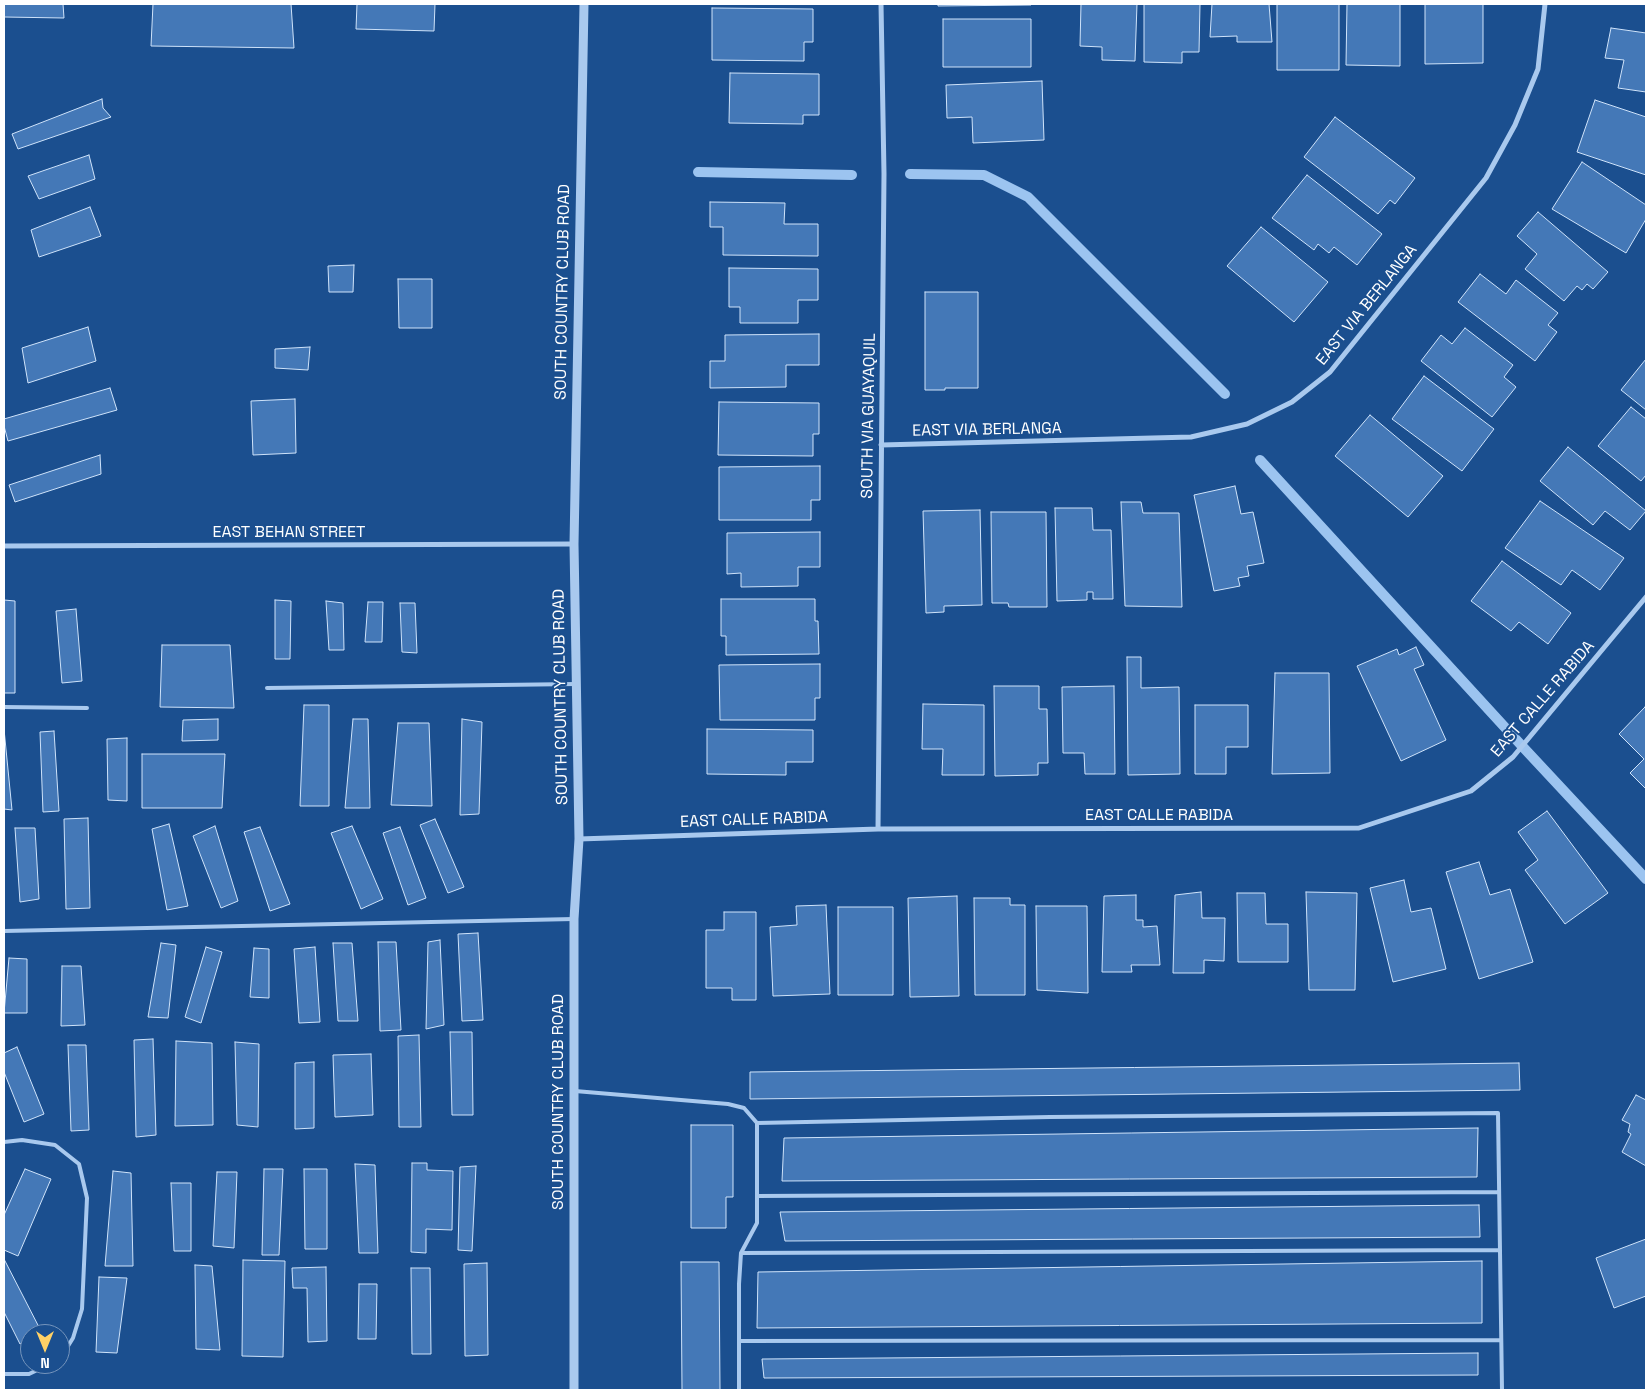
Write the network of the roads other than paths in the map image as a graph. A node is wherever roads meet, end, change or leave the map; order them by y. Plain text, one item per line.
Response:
1 (584, 4) edge
2 (881, 4) edge
3 (1545, 4) edge
4 (881, 445) junction
5 (574, 544) junction
6 (4, 546) edge
7 (1646, 596) edge
8 (576, 684) junction
9 (267, 688) dead end
10 (4, 707) edge
11 (87, 708) dead end
12 (878, 829) junction
13 (579, 838) junction
14 (574, 919) junction
15 (4, 931) edge
16 (574, 1091) junction
17 (757, 1123) junction
18 (4, 1142) edge
19 (1498, 1192) junction
20 (757, 1196) junction
21 (1499, 1250) junction
22 (741, 1253) junction
23 (1500, 1340) junction
24 (739, 1341) junction
25 (70, 1343) edge
26 (4, 1374) edge
27 (20, 1374) edge
28 (574, 1390) edge
29 (739, 1390) edge
30 (1502, 1390) edge

1 - 5 street, SOUTH COUNTRY CLUB ROAD
2 - 4 street, SOUTH VIA GUAYAQUIL
3 - 4 street, EAST VIA BERLANGA
4 - 12 street, SOUTH VIA GUAYAQUIL
5 - 6 street, EAST BEHAN STREET
5 - 8 street, SOUTH COUNTRY CLUB ROAD
7 - 12 street, EAST CALLE RABIDA
8 - 9 lane
8 - 13 street, SOUTH COUNTRY CLUB ROAD
10 - 11 lane
12 - 13 street, EAST CALLE RABIDA
13 - 14 street, SOUTH COUNTRY CLUB ROAD
14 - 15 lane
14 - 16 street, SOUTH COUNTRY CLUB ROAD
16 - 17 lane
16 - 28 street, SOUTH COUNTRY CLUB ROAD
17 - 19 lane
17 - 20 lane
18 - 25 lane
19 - 20 lane
19 - 21 lane
20 - 22 lane
21 - 22 lane
21 - 23 lane
22 - 24 lane
23 - 24 lane
23 - 30 lane
24 - 29 lane
26 - 27 lane

